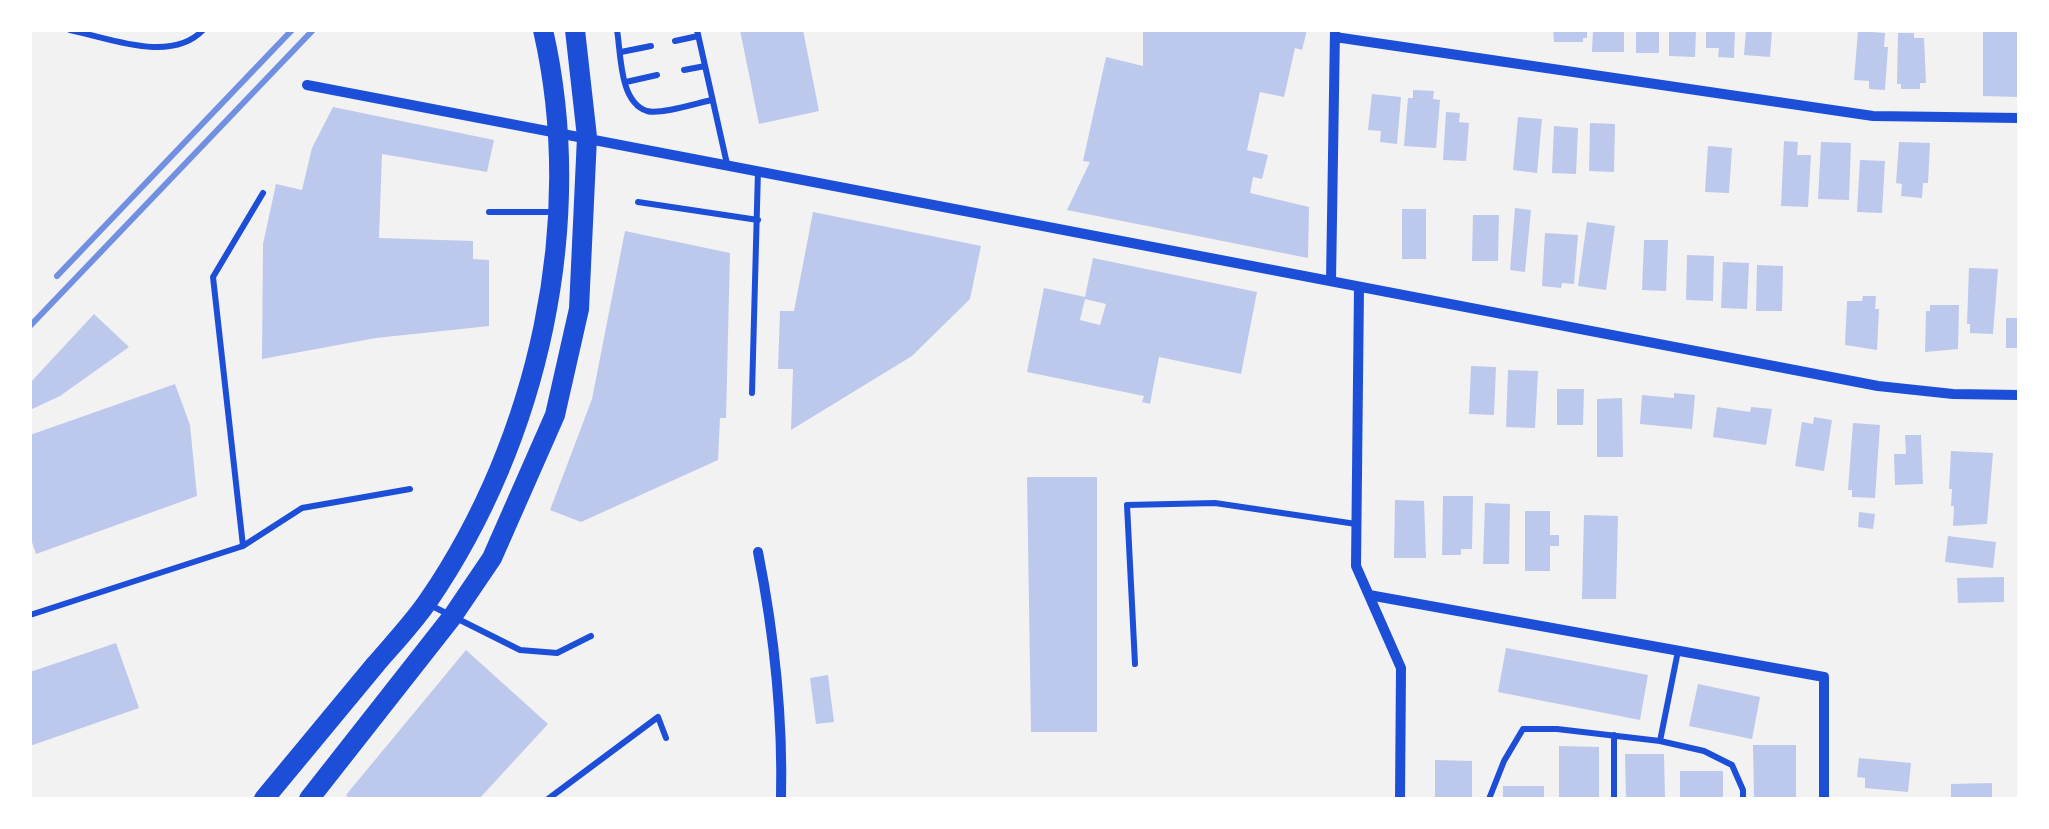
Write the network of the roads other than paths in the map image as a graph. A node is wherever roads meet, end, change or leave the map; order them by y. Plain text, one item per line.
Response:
1 (70, 30) edge
2 (203, 30) edge
3 (543, 30) edge
4 (575, 30) edge
5 (617, 30) edge
6 (697, 33) edge
7 (1335, 34) edge
8 (675, 41) dead end
9 (651, 46) dead end
10 (621, 52) junction
11 (705, 66) junction
12 (684, 70) dead end
13 (657, 75) dead end
14 (626, 82) junction
15 (307, 86) dead end
16 (712, 100) junction
17 (2019, 118) edge
18 (560, 132) junction
19 (587, 137) junction
20 (726, 164) junction
21 (758, 170) junction
22 (263, 193) dead end
23 (638, 202) dead end
24 (489, 212) dead end
25 (557, 212) junction
26 (758, 220) junction
27 (1331, 282) junction
28 (1359, 287) junction
29 (752, 393) dead end
30 (2019, 395) edge
31 (410, 488) dead end
32 (1356, 524) junction
33 (243, 546) junction
34 (758, 552) dead end
35 (1369, 595) junction
36 (427, 603) junction
37 (30, 615) edge
38 (452, 616) junction
39 (590, 636) dead end
40 (1678, 651) junction
41 (1135, 664) dead end
42 (1614, 735) junction
43 (666, 738) dead end
44 (1660, 741) junction
45 (264, 799) edge
46 (309, 799) edge
47 (548, 799) edge
48 (781, 799) edge
49 (1400, 799) edge
50 (1488, 799) edge
51 (1614, 799) edge
52 (1743, 799) edge
53 (1824, 799) edge

1 - 2 lane
3 - 18 main road
4 - 19 main road
5 - 10 lane
6 - 8 lane
6 - 11 lane
7 - 17 street
7 - 27 street
9 - 10 lane
10 - 14 lane
11 - 12 lane
11 - 16 lane
13 - 14 lane
14 - 16 lane
15 - 18 street
16 - 20 lane
18 - 19 street
18 - 25 main road
19 - 20 street
19 - 38 main road
20 - 21 street
21 - 26 lane
21 - 27 street
22 - 33 lane
23 - 26 lane
24 - 25 lane
25 - 36 main road
26 - 29 lane
27 - 28 street
28 - 30 street
28 - 32 street
31 - 33 lane
32 - 35 street
32 - 41 lane
33 - 37 lane
34 - 48 street
35 - 40 street
35 - 49 street
36 - 38 lane
36 - 45 main road
38 - 39 lane
38 - 46 main road
40 - 44 lane
40 - 53 street
42 - 44 lane
42 - 50 lane
42 - 51 lane
43 - 47 lane
44 - 52 lane

